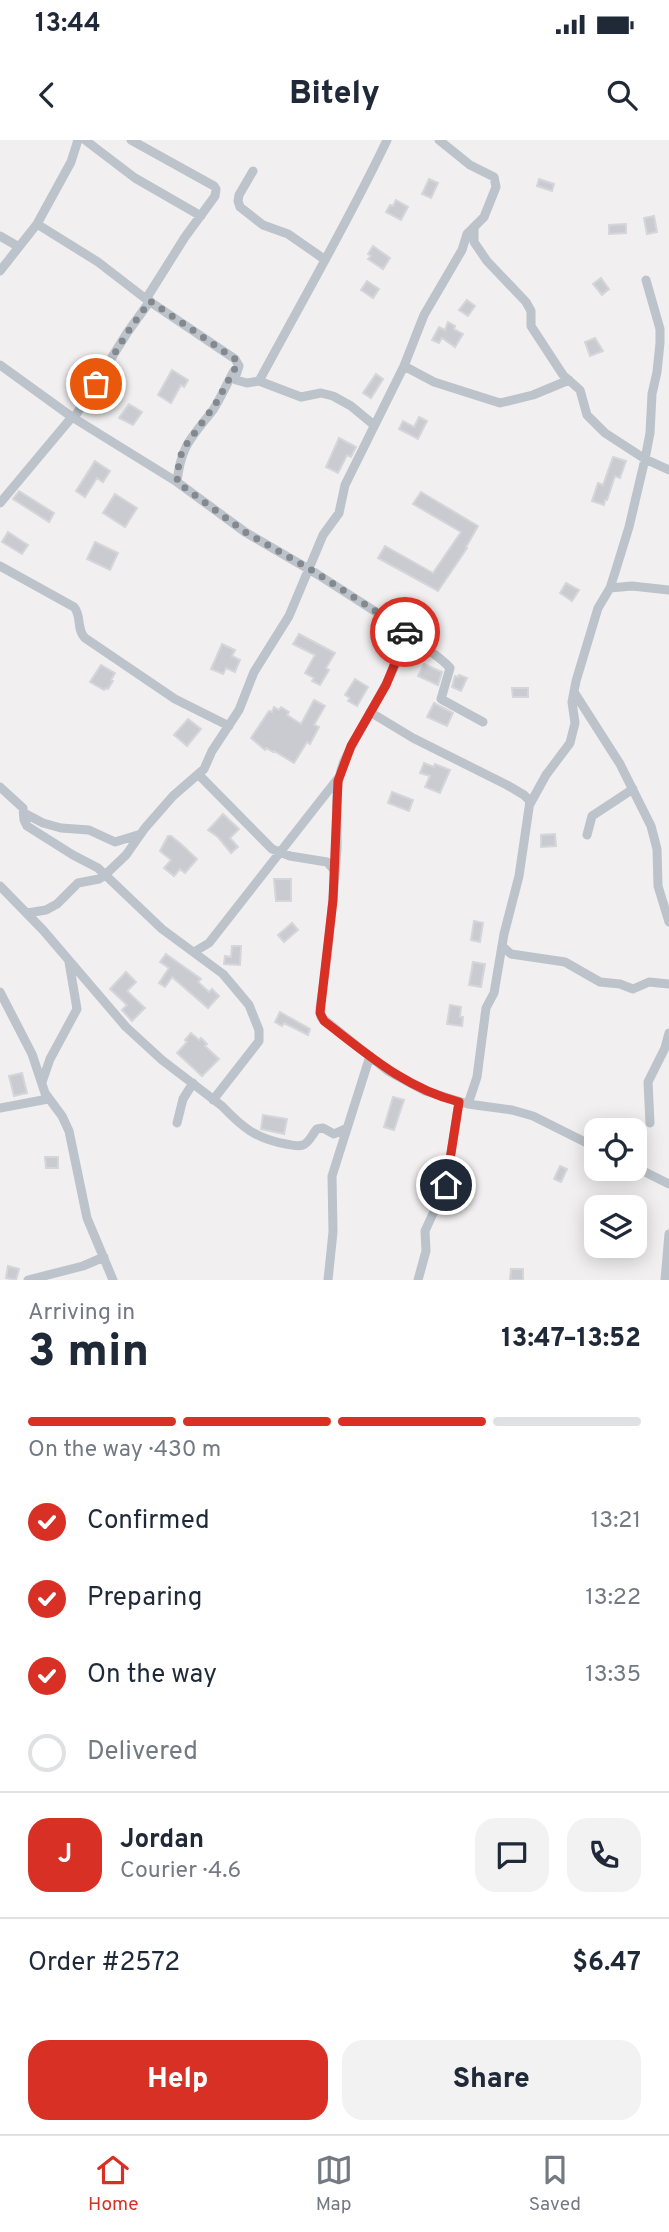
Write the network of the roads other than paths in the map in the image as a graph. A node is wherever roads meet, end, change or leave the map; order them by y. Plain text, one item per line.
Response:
1 (78, 140) edge
2 (85, 140) edge
3 (131, 140) edge
4 (387, 140) edge
5 (439, 140) edge
6 (253, 171) dead end
7 (201, 216) junction
8 (37, 224) junction
9 (475, 226) junction
10 (0, 236) edge
11 (19, 247) junction
12 (324, 259) junction
13 (0, 271) edge
14 (646, 280) dead end
15 (148, 300) junction
16 (665, 342) edge
17 (238, 363) junction
18 (0, 365) edge
19 (404, 366) junction
20 (569, 380) junction
21 (260, 381) junction
22 (73, 417) junction
23 (374, 425) junction
24 (645, 459) junction
25 (669, 470) edge
26 (177, 482) junction
27 (0, 503) edge
28 (0, 566) edge
29 (310, 569) junction
30 (610, 588) junction
31 (669, 590) edge
32 (405, 633) junction
33 (573, 691) junction
34 (370, 712) junction
35 (483, 722) dead end
36 (229, 726) junction
37 (199, 775) junction
38 (340, 776) junction
39 (0, 787) edge
40 (633, 789) junction
41 (530, 804) junction
42 (24, 813) junction
43 (141, 834) junction
44 (587, 835) dead end
45 (279, 852) junction
46 (335, 871) junction
47 (105, 874) junction
48 (0, 886) edge
49 (27, 913) junction
50 (669, 922) edge
51 (502, 946) junction
52 (194, 953) junction
53 (68, 960) junction
54 (669, 984) edge
55 (0, 992) edge
56 (669, 1033) edge
57 (370, 1056) junction
58 (41, 1083) junction
59 (192, 1083) junction
60 (48, 1099) junction
61 (213, 1100) junction
62 (464, 1103) junction
63 (0, 1108) edge
64 (650, 1122) dead end
65 (177, 1123) dead end
66 (347, 1128) junction
67 (584, 1142) edge
68 (647, 1173) edge
69 (666, 1183) edge
70 (669, 1193) edge
71 (669, 1234) edge
72 (104, 1257) junction
73 (28, 1280) edge
74 (113, 1280) edge
75 (328, 1280) edge
76 (418, 1280) edge
77 (665, 1280) edge

1 - 8 street
2 - 7 street
3 - 7 street
4 - 12 street
5 - 9 street
6 - 12 street
7 - 15 street
8 - 11 street
8 - 15 street
9 - 19 street
9 - 20 street
10 - 11 street
11 - 13 street
12 - 21 street
14 - 16 street
15 - 17 street
15 - 22 street
16 - 24 street
17 - 21 street
17 - 26 street
18 - 22 street
19 - 20 street
19 - 23 street
20 - 24 street
21 - 23 street
22 - 26 street
22 - 27 street
23 - 29 street
24 - 25 street
24 - 30 street
26 - 29 street
28 - 36 street
29 - 32 street
29 - 36 street
30 - 31 street
30 - 33 street
32 - 34 street
32 - 35 street
33 - 40 street
33 - 41 street
34 - 38 street
34 - 41 street
36 - 37 street
37 - 43 street
37 - 45 street
38 - 45 street
38 - 46 street
39 - 42 street
40 - 44 street
40 - 50 street
41 - 51 street
42 - 43 street
42 - 47 street
43 - 47 street
45 - 46 street
45 - 52 street
46 - 57 street
47 - 49 street
47 - 52 street
48 - 49 street
49 - 53 street
51 - 54 street
51 - 62 street
52 - 61 street
53 - 58 street
53 - 59 street
55 - 58 street
56 - 64 street
57 - 62 street
57 - 66 street
58 - 60 street
59 - 61 street
59 - 65 street
60 - 63 street
60 - 72 street
61 - 66 street
62 - 67 street
62 - 76 street
66 - 75 street
68 - 69 street
69 - 70 street
71 - 77 street
72 - 73 street
72 - 74 street

